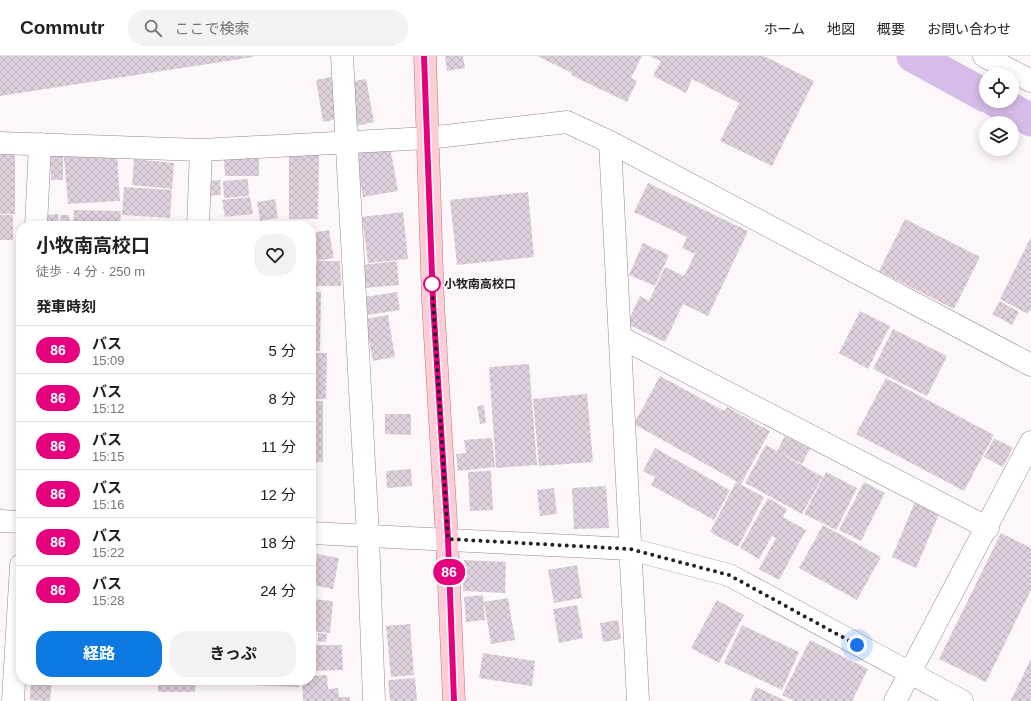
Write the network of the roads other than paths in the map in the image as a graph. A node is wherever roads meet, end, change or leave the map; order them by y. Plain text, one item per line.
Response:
1 (342, 56) edge
2 (424, 56) edge
3 (984, 56) edge
4 (1031, 81) edge
5 (428, 138) junction
6 (610, 142) junction
7 (0, 143) edge
8 (348, 143) junction
9 (40, 144) junction
10 (201, 150) junction
11 (36, 221) edge
12 (198, 221) edge
13 (620, 337) junction
14 (1031, 365) edge
15 (1031, 442) edge
16 (0, 521) edge
17 (16, 522) edge
18 (988, 528) junction
19 (316, 533) edge
20 (368, 536) junction
21 (448, 539) junction
22 (630, 549) junction
23 (16, 650) edge
24 (909, 674) junction
25 (13, 701) edge
26 (374, 701) edge
27 (454, 701) edge
28 (638, 701) edge
29 (895, 701) edge
30 (962, 701) edge

1 - 8 street
2 - 5 main road
3 - 4 street
5 - 6 street
5 - 8 street
5 - 21 main road
6 - 13 street
6 - 14 street
7 - 9 street
8 - 10 street
8 - 20 street
9 - 10 street
9 - 11 street
10 - 12 street
13 - 18 street
13 - 22 street
15 - 18 street
16 - 17 street
18 - 24 street
19 - 20 street
20 - 21 street
20 - 26 street
21 - 22 street
21 - 27 main road
22 - 24 street
22 - 28 street
23 - 25 street
24 - 29 street
24 - 30 street

